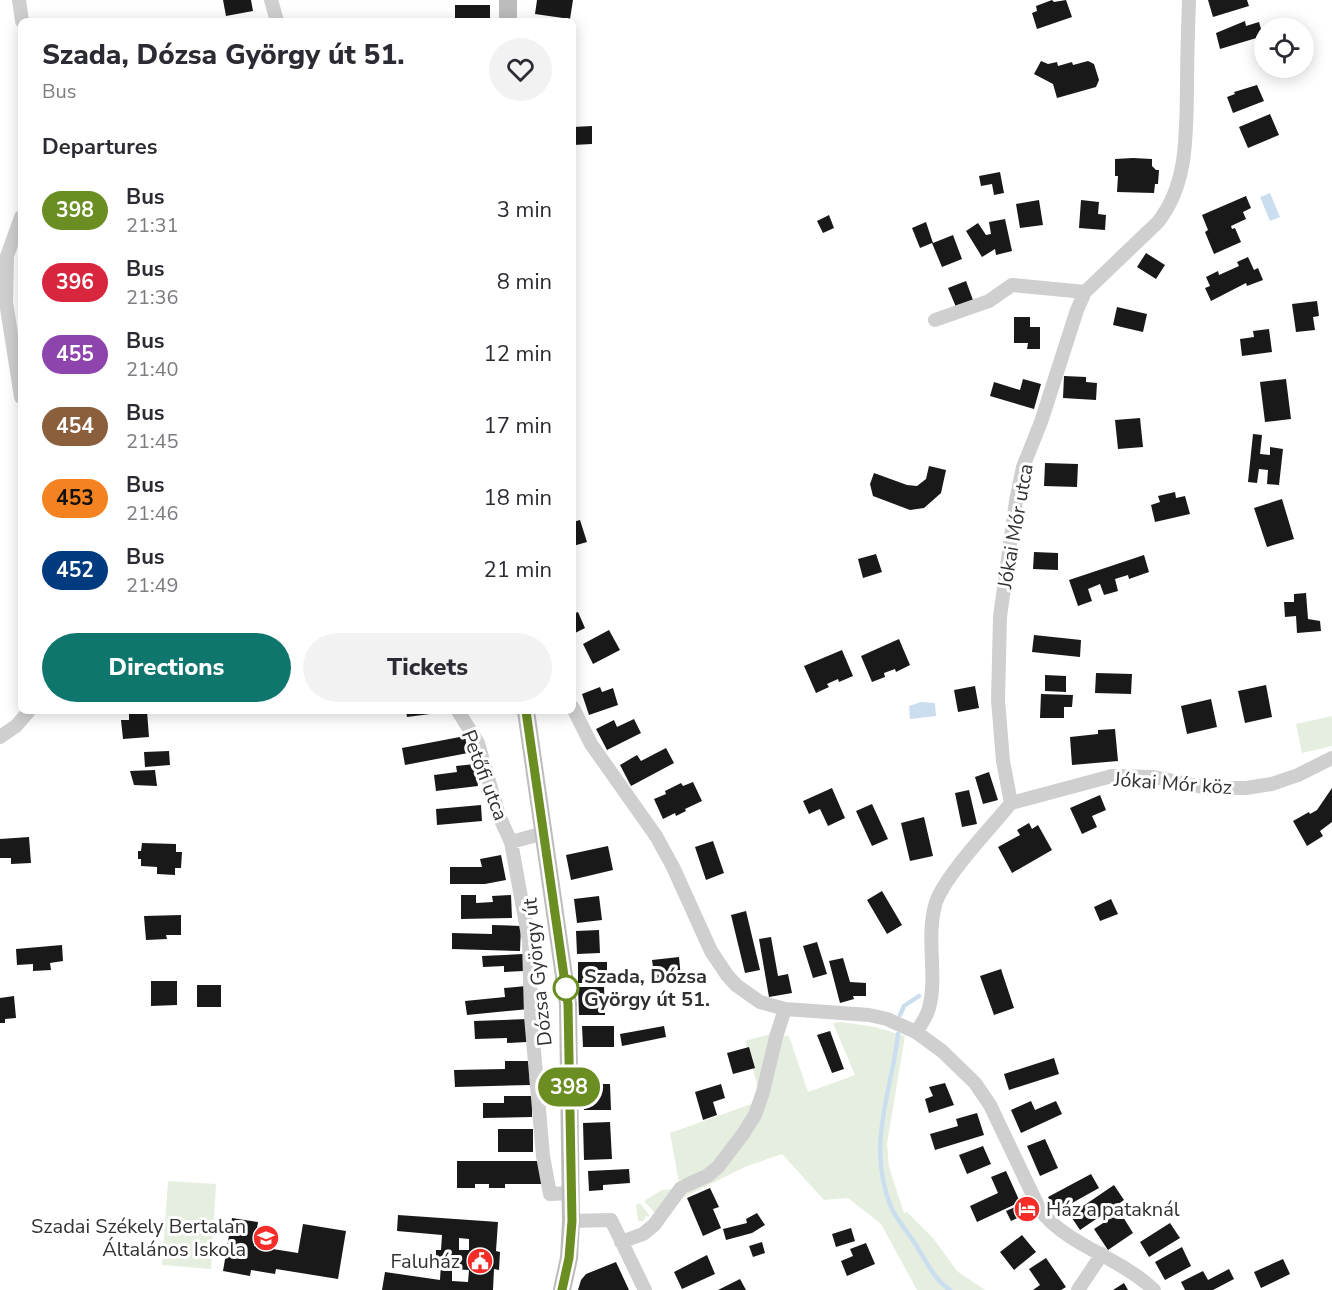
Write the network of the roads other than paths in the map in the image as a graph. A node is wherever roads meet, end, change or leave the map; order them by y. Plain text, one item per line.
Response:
1 (19, 0) edge
2 (271, 0) edge
3 (508, 0) edge
4 (1189, 0) edge
5 (22, 18) edge
6 (276, 18) edge
7 (508, 18) edge
8 (18, 226) edge
9 (1085, 292) junction
10 (935, 320) dead end
11 (18, 378) edge
12 (26, 714) edge
13 (460, 714) edge
14 (526, 714) edge
15 (576, 714) edge
16 (0, 737) edge
17 (1332, 758) edge
18 (1011, 803) junction
19 (543, 832) junction
20 (511, 842) junction
21 (785, 1009) junction
22 (916, 1032) junction
23 (571, 1193) junction
24 (572, 1221) junction
25 (621, 1242) junction
26 (1102, 1254) junction
27 (562, 1290) edge
28 (645, 1290) edge
29 (1078, 1290) edge
30 (1154, 1290) edge

1 - 5 street
2 - 6 street
3 - 7 main road
4 - 9 street, Jókai Mór utca
8 - 11 street
9 - 10 street
9 - 18 street, Jókai Mór utca
12 - 16 street
13 - 20 street, Petőfi utca
14 - 19 main road, Dózsa György út
15 - 21 street
17 - 18 street, Jókai Mór köz
18 - 22 street
19 - 20 street, Petőfi utca
19 - 23 main road, Dózsa György út
20 - 23 street, Dózsa György út
21 - 22 street
21 - 25 street
22 - 26 street
23 - 24 main road, Dózsa György út
24 - 25 street
24 - 27 main road, Dózsa György út
25 - 28 street
26 - 29 street
26 - 30 street

